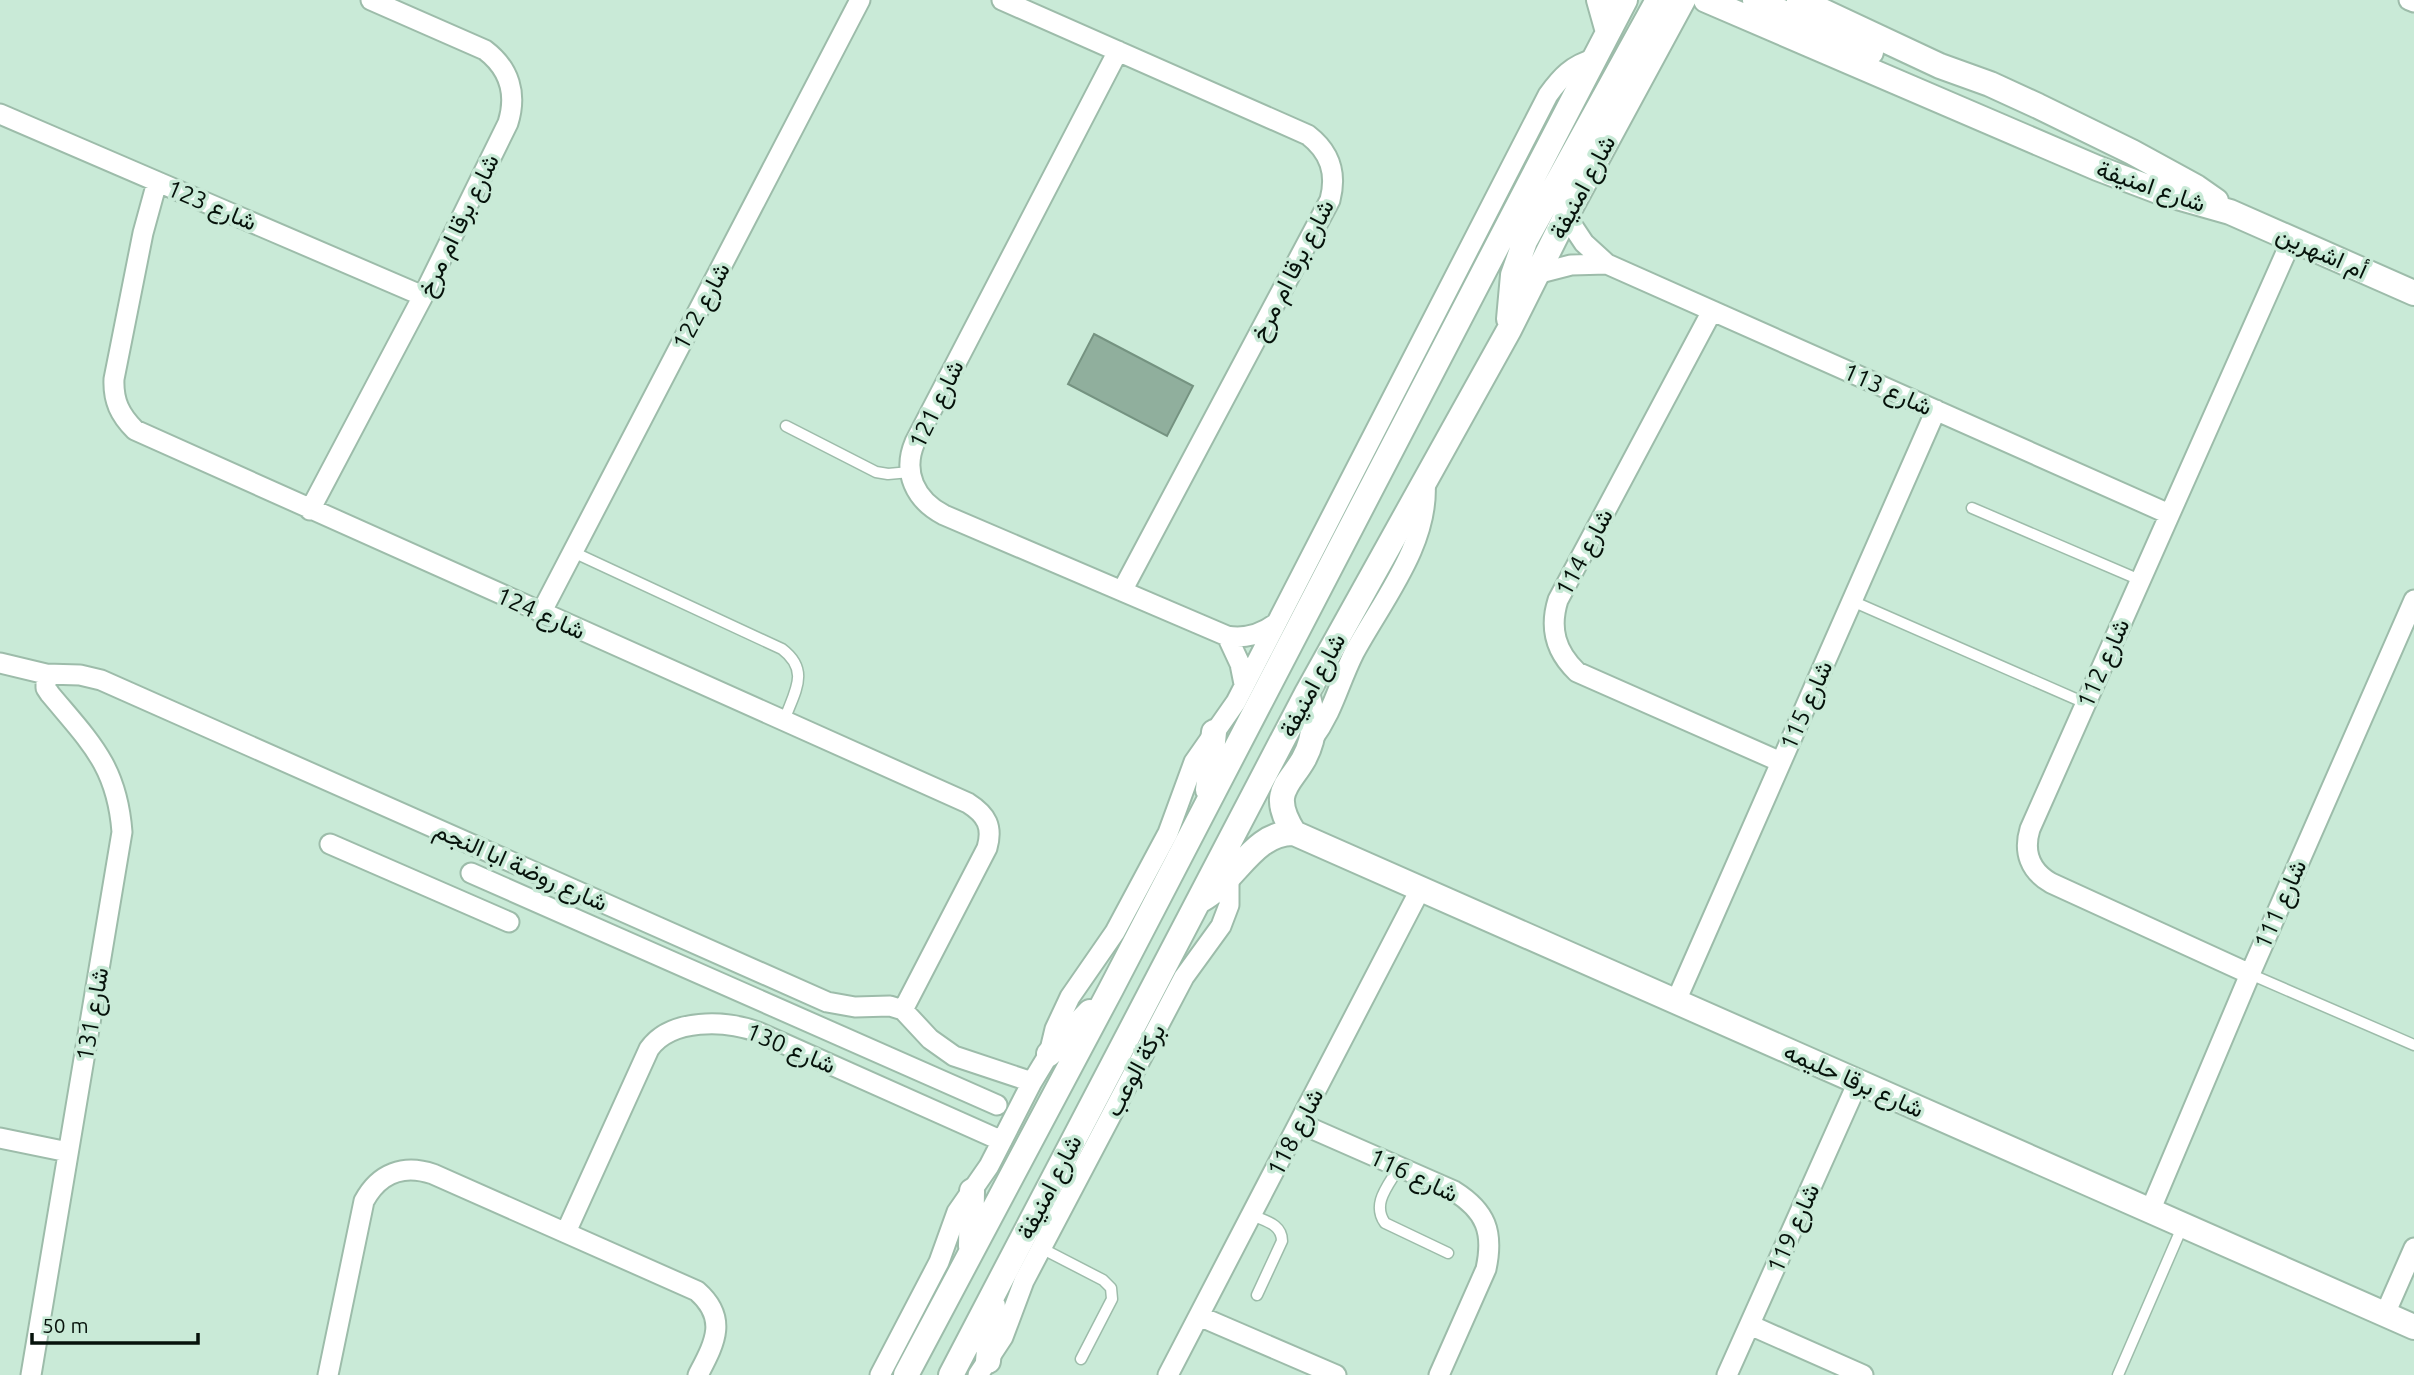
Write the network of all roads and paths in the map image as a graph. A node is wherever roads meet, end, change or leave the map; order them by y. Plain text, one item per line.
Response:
1 (371, 0) edge
2 (860, 0) edge
3 (1599, 0) edge
4 (1625, 0) edge
5 (1658, 0) edge
6 (1683, 0) edge
7 (1706, 0) edge
8 (1755, 0) edge
9 (1798, 0) edge
10 (2409, 0) edge
11 (1013, 2) edge
12 (2414, 2) edge
13 (1608, 32) junction
14 (1118, 51) junction
15 (1940, 66) junction
16 (0, 114) edge
17 (158, 182) junction
18 (2230, 212) junction
19 (1566, 216) junction
20 (2292, 239) junction
21 (1607, 264) junction
22 (1536, 274) junction
23 (2414, 293) edge
24 (423, 296) junction
25 (1712, 311) junction
26 (1509, 330) junction
27 (1936, 410) junction
28 (786, 426) dead end
29 (910, 472) junction
30 (1424, 482) junction
31 (1972, 508) dead end
32 (310, 510) junction
33 (2169, 514) junction
34 (573, 552) junction
35 (2140, 580) junction
36 (1122, 591) junction
37 (2414, 600) edge
38 (1852, 601) junction
39 (1297, 605) junction
40 (541, 613) junction
41 (1275, 624) junction
42 (2409, 628) edge
43 (1227, 636) junction
44 (0, 663) edge
45 (47, 674) junction
46 (1244, 684) junction
47 (1307, 693) junction
48 (2085, 703) junction
49 (784, 721) junction
50 (1214, 732) junction
51 (1312, 740) junction
52 (1781, 762) junction
53 (1282, 793) junction
54 (1206, 806) junction
55 (1294, 833) junction
56 (330, 844) dead end
57 (474, 845) junction
58 (1254, 850) junction
59 (471, 873) junction
60 (1229, 879) junction
61 (1421, 888) junction
62 (460, 901) junction
63 (1197, 903) junction
64 (509, 922) dead end
65 (2250, 974) junction
66 (1110, 991) junction
67 (1676, 1001) junction
68 (903, 1010) junction
69 (2414, 1045) edge
70 (1049, 1054) junction
71 (1032, 1082) junction
72 (1858, 1082) junction
73 (997, 1105) dead end
74 (1299, 1123) junction
75 (0, 1138) edge
76 (1002, 1141) junction
77 (68, 1152) junction
78 (1399, 1167) junction
79 (972, 1191) junction
80 (2150, 1210) junction
81 (1252, 1215) junction
82 (2183, 1225) junction
83 (566, 1232) junction
84 (1041, 1248) junction
85 (2414, 1248) edge
86 (971, 1252) junction
87 (1448, 1253) dead end
88 (994, 1293) junction
89 (1257, 1295) dead end
90 (2385, 1314) junction
91 (1199, 1316) junction
92 (1750, 1325) junction
93 (2414, 1327) edge
94 (1081, 1359) dead end
95 (983, 1368) edge
96 (31, 1375) edge
97 (328, 1375) edge
98 (698, 1375) edge
99 (880, 1375) edge
100 (906, 1375) edge
101 (951, 1375) edge
102 (1168, 1375) edge
103 (1336, 1375) edge
104 (1439, 1375) edge
105 (1727, 1375) edge
106 (1863, 1375) edge
107 (2118, 1375) edge

1 - 24 street, شارع برقا ام مرخ
2 - 34 street, شارع 122
3 - 13 street
4 - 13 street, شارع امنيفة
5 - 26 street
6 - 19 street, شارع امنيفة
7 - 18 street, شارع امنيفة
8 - 15 street
9 - 15 street, شارع امنيفة
10 - 12 street
11 - 14 street, شارع برقا ام مرخ
13 - 39 street, شارع امنيفة
14 - 29 street, شارع 121
14 - 36 street, شارع برقا ام مرخ
15 - 18 street, شارع امنيفة
16 - 17 street, شارع 123
17 - 24 street, شارع 123
17 - 32 street, شارع 124
18 - 20 street, أم اشهرين
19 - 21 street, شارع 113
19 - 22 street, شارع امنيفة
20 - 23 street, أم اشهرين
20 - 33 street, شارع 112
21 - 22 street, شارع 113
21 - 25 street, شارع 113
22 - 26 street, شارع امنيفة
24 - 32 street, شارع برقا ام مرخ
25 - 27 street, شارع 113
25 - 52 street, شارع 114
26 - 30 street, شارع امنيفة
27 - 33 street, شارع 113
27 - 38 street, شارع 115
28 - 29 lane
29 - 36 street, شارع 121
30 - 47 street, شارع امنيفة
30 - 51 street
31 - 35 lane
32 - 40 street, شارع 124
33 - 35 street, شارع 112
34 - 40 street, شارع 122
34 - 49 lane
35 - 48 street, شارع 112
36 - 43 street, شارع 121
37 - 42 street, شارع 111
38 - 48 lane
38 - 52 street, شارع 115
39 - 41 street
39 - 54 street, شارع امنيفة
40 - 49 street, شارع 124
41 - 43 street, شارع 121
41 - 46 street
42 - 65 street, شارع 111
43 - 46 street
44 - 45 street, شارع روضة ابا النجم
45 - 57 street, شارع روضة ابا النجم
45 - 77 street, شارع 131
46 - 50 street
47 - 51 street
47 - 63 street, شارع امنيفة
48 - 65 street, شارع 112
49 - 68 street, شارع 124
50 - 54 street
50 - 70 street
51 - 53 street
52 - 67 street, شارع 115
53 - 55 street
53 - 58 street
54 - 66 street, شارع امنيفة
55 - 58 street
55 - 61 street, شارع برقا حليمه
56 - 62 street
57 - 59 street
57 - 68 street, شارع روضة ابا النجم
58 - 60 street
59 - 62 street
59 - 73 street
60 - 63 street
60 - 84 street, بركة الوعب
61 - 67 street, شارع برقا حليمه
61 - 74 street, شارع 118
62 - 64 street
63 - 88 street, شارع امنيفة
65 - 69 lane
65 - 80 street, شارع 111
66 - 70 street
66 - 86 street, شارع امنيفة
67 - 72 street, شارع برقا حليمه
68 - 71 street
70 - 71 street
71 - 76 street
72 - 80 street, شارع برقا حليمه
72 - 92 street, شارع 119
74 - 78 street, شارع 116
74 - 81 street, شارع 118
75 - 77 street
76 - 79 street
76 - 83 street, شارع 130
77 - 96 street, شارع 131
78 - 87 lane
78 - 104 street, شارع 116
79 - 86 street
79 - 99 street
80 - 82 street, شارع برقا حليمه
81 - 89 lane
81 - 91 street, شارع 118
82 - 90 street, شارع برقا حليمه
82 - 107 lane
83 - 97 street
83 - 98 street
84 - 94 lane
84 - 95 street, بركة الوعب
85 - 90 street
86 - 100 street, شارع امنيفة
88 - 95 street
88 - 101 street, شارع امنيفة
90 - 93 street, شارع برقا حليمه
91 - 102 street, شارع 118
91 - 103 street
92 - 105 street, شارع 119
92 - 106 street

